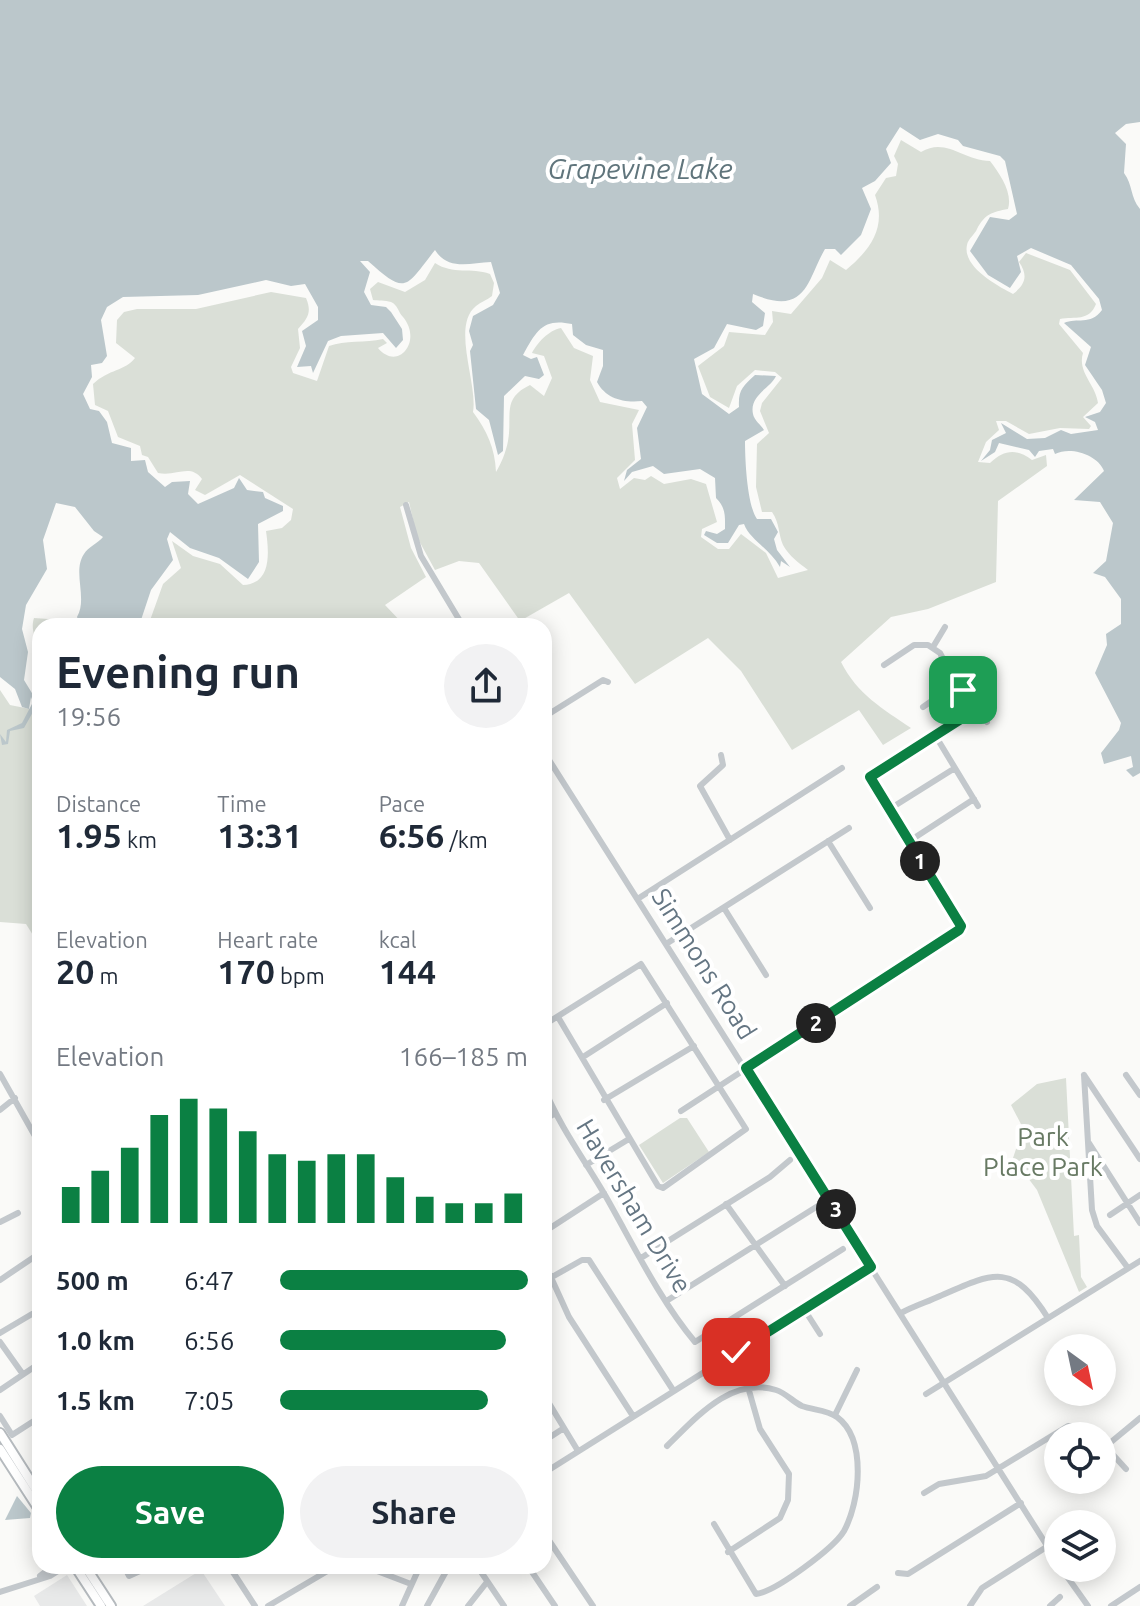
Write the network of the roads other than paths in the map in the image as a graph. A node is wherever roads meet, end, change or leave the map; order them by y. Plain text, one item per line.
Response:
1 (406, 505) dead end
2 (458, 618) edge
3 (945, 627) dead end
4 (933, 647) junction
5 (884, 665) dead end
6 (608, 682) dead end
7 (956, 684) junction
8 (923, 707) dead end
9 (978, 708) junction
10 (552, 712) edge
11 (987, 722) dead end
12 (935, 735) junction
13 (721, 755) dead end
14 (552, 764) edge
15 (842, 768) dead end
16 (955, 768) junction
17 (888, 810) junction
18 (849, 828) dead end
19 (730, 840) junction
20 (828, 841) junction
21 (908, 842) junction
22 (639, 898) junction
23 (724, 908) junction
24 (870, 908) dead end
25 (666, 944) junction
26 (766, 975) dead end
27 (667, 1003) junction
28 (558, 1017) junction
29 (552, 1020) edge
30 (694, 1046) junction
31 (583, 1057) junction
32 (746, 1068) junction
33 (0, 1074) edge
34 (1126, 1075) dead end
35 (719, 1086) junction
36 (1140, 1095) edge
37 (15, 1098) junction
38 (604, 1100) junction
39 (552, 1109) edge
40 (0, 1110) edge
41 (681, 1111) dead end
42 (554, 1114) joint
43 (32, 1130) edge
44 (629, 1139) junction
45 (1087, 1140) junction
46 (1140, 1159) edge
47 (790, 1160) dead end
48 (586, 1165) junction
49 (604, 1193) junction
50 (1140, 1195) edge
51 (829, 1199) junction
52 (1127, 1203) junction
53 (726, 1204) junction
54 (18, 1213) dead end
55 (1110, 1215) dead end
56 (0, 1222) edge
57 (1140, 1223) edge
58 (552, 1227) edge
59 (753, 1247) junction
60 (843, 1249) dead end
61 (32, 1258) edge
62 (641, 1258) junction
63 (1140, 1261) edge
64 (871, 1267) junction
65 (1128, 1268) junction
66 (552, 1277) joint
67 (0, 1280) edge
68 (785, 1286) junction
69 (668, 1300) junction
70 (804, 1309) junction
71 (901, 1313) junction
72 (32, 1314) dead end
73 (1048, 1318) junction
74 (723, 1325) junction
75 (0, 1333) edge
76 (820, 1334) dead end
77 (0, 1342) edge
78 (739, 1350) junction
79 (32, 1367) edge
80 (857, 1370) dead end
81 (22, 1373) junction
82 (944, 1382) junction
83 (0, 1390) edge
84 (673, 1390) junction
85 (749, 1390) junction
86 (926, 1394) dead end
87 (552, 1408) edge
88 (835, 1415) junction
89 (0, 1416) edge
90 (633, 1416) junction
91 (1140, 1418) edge
92 (32, 1422) edge
93 (564, 1428) junction
94 (0, 1433) edge
95 (552, 1436) edge
96 (1116, 1436) edge
97 (1044, 1441) edge
98 (667, 1446) dead end
99 (3, 1451) edge
100 (578, 1451) junction
101 (1116, 1459) edge
102 (552, 1468) edge
103 (999, 1468) junction
104 (1126, 1469) dead end
105 (32, 1486) edge
106 (924, 1493) dead end
107 (32, 1498) edge
108 (1021, 1503) junction
109 (714, 1524) dead end
110 (1044, 1540) edge
111 (552, 1545) edge
112 (1044, 1549) edge
113 (728, 1552) junction
114 (898, 1573) dead end
115 (43, 1574) edge
116 (53, 1574) edge
117 (80, 1574) edge
118 (90, 1574) edge
119 (234, 1574) edge
120 (322, 1574) edge
121 (390, 1574) edge
122 (416, 1574) edge
123 (445, 1574) edge
124 (482, 1574) edge
125 (533, 1574) edge
126 (37, 1579) junction
127 (487, 1582) junction
128 (1071, 1582) edge
129 (411, 1584) junction
130 (877, 1587) dead end
131 (1140, 1587) edge
132 (0, 1592) edge
133 (1060, 1597) dead end
134 (850, 1605) edge
135 (101, 1606) edge
136 (111, 1606) edge
137 (255, 1606) edge
138 (268, 1606) edge
139 (402, 1606) edge
140 (427, 1606) edge
141 (468, 1606) edge
142 (504, 1606) edge
143 (555, 1606) edge
144 (593, 1606) edge
145 (970, 1606) edge
146 (1050, 1606) edge
147 (1088, 1606) edge
148 (1111, 1606) edge

1 - 2 street
3 - 4 street
4 - 5 street
4 - 7 street
6 - 10 street
7 - 8 street
7 - 9 street
9 - 11 street
9 - 12 street
12 - 16 street
12 - 17 street
13 - 19 street
14 - 22 street, Simmons Road
15 - 19 street
16 - 17 street
16 - 21 street
17 - 21 street
18 - 20 street
19 - 22 street
20 - 23 street
20 - 24 street
21 - 32 street
22 - 25 street, Simmons Road
23 - 25 street
23 - 26 street
25 - 32 street, Simmons Road
27 - 28 street
27 - 30 street
27 - 31 street
28 - 29 street
28 - 31 street
30 - 35 street
30 - 38 street
31 - 38 street
32 - 35 street
32 - 51 street, Simmons Road
33 - 37 street
34 - 36 street
35 - 41 street
35 - 44 street
37 - 40 street
37 - 43 street
38 - 44 street
39 - 42 street, Haversham Drive
42 - 48 street, Haversham Drive
44 - 48 street
45 - 46 street
45 - 52 street
45 - 65 street
47 - 53 street
48 - 49 street, Haversham Drive
49 - 58 street
49 - 62 street, Haversham Drive
50 - 52 street
51 - 59 street
51 - 64 street, Simmons Road
52 - 55 street
52 - 57 street
53 - 59 street
53 - 62 street
54 - 56 street
59 - 68 street
59 - 69 street
60 - 68 street
61 - 67 street
62 - 69 street, Haversham Drive
63 - 65 street
64 - 70 street
64 - 71 street, Simmons Road
65 - 73 street
66 - 84 street
66 - 90 street
68 - 74 street
69 - 74 street, Haversham Drive
70 - 76 street
70 - 78 street
71 - 73 street
71 - 82 street, Simmons Road
72 - 75 street
73 - 82 street
74 - 78 street
77 - 81 street
78 - 84 street
78 - 85 street
79 - 81 street
80 - 88 street
81 - 83 street
82 - 86 street
82 - 103 street, Simmons Road
84 - 90 street
85 - 88 street
85 - 98 street
85 - 113 street
87 - 93 street
88 - 113 street
89 - 92 street
90 - 100 street
91 - 96 street
93 - 95 street
93 - 100 street
94 - 99 main road
97 - 103 street
99 - 105 main road
99 - 107 main road
100 - 102 street
101 - 104 street
103 - 106 street
103 - 108 street, Simmons Road
108 - 110 street, Simmons Road
108 - 114 street
109 - 113 street
111 - 144 street
112 - 145 street
115 - 126 street
116 - 126 street
117 - 135 main road
118 - 136 main road
119 - 137 street
120 - 138 street
121 - 129 street
122 - 129 street
123 - 140 street
124 - 127 street
125 - 143 street
126 - 132 street
127 - 141 street
127 - 142 street
128 - 147 street
129 - 139 street
130 - 134 street
131 - 148 street
133 - 146 street

